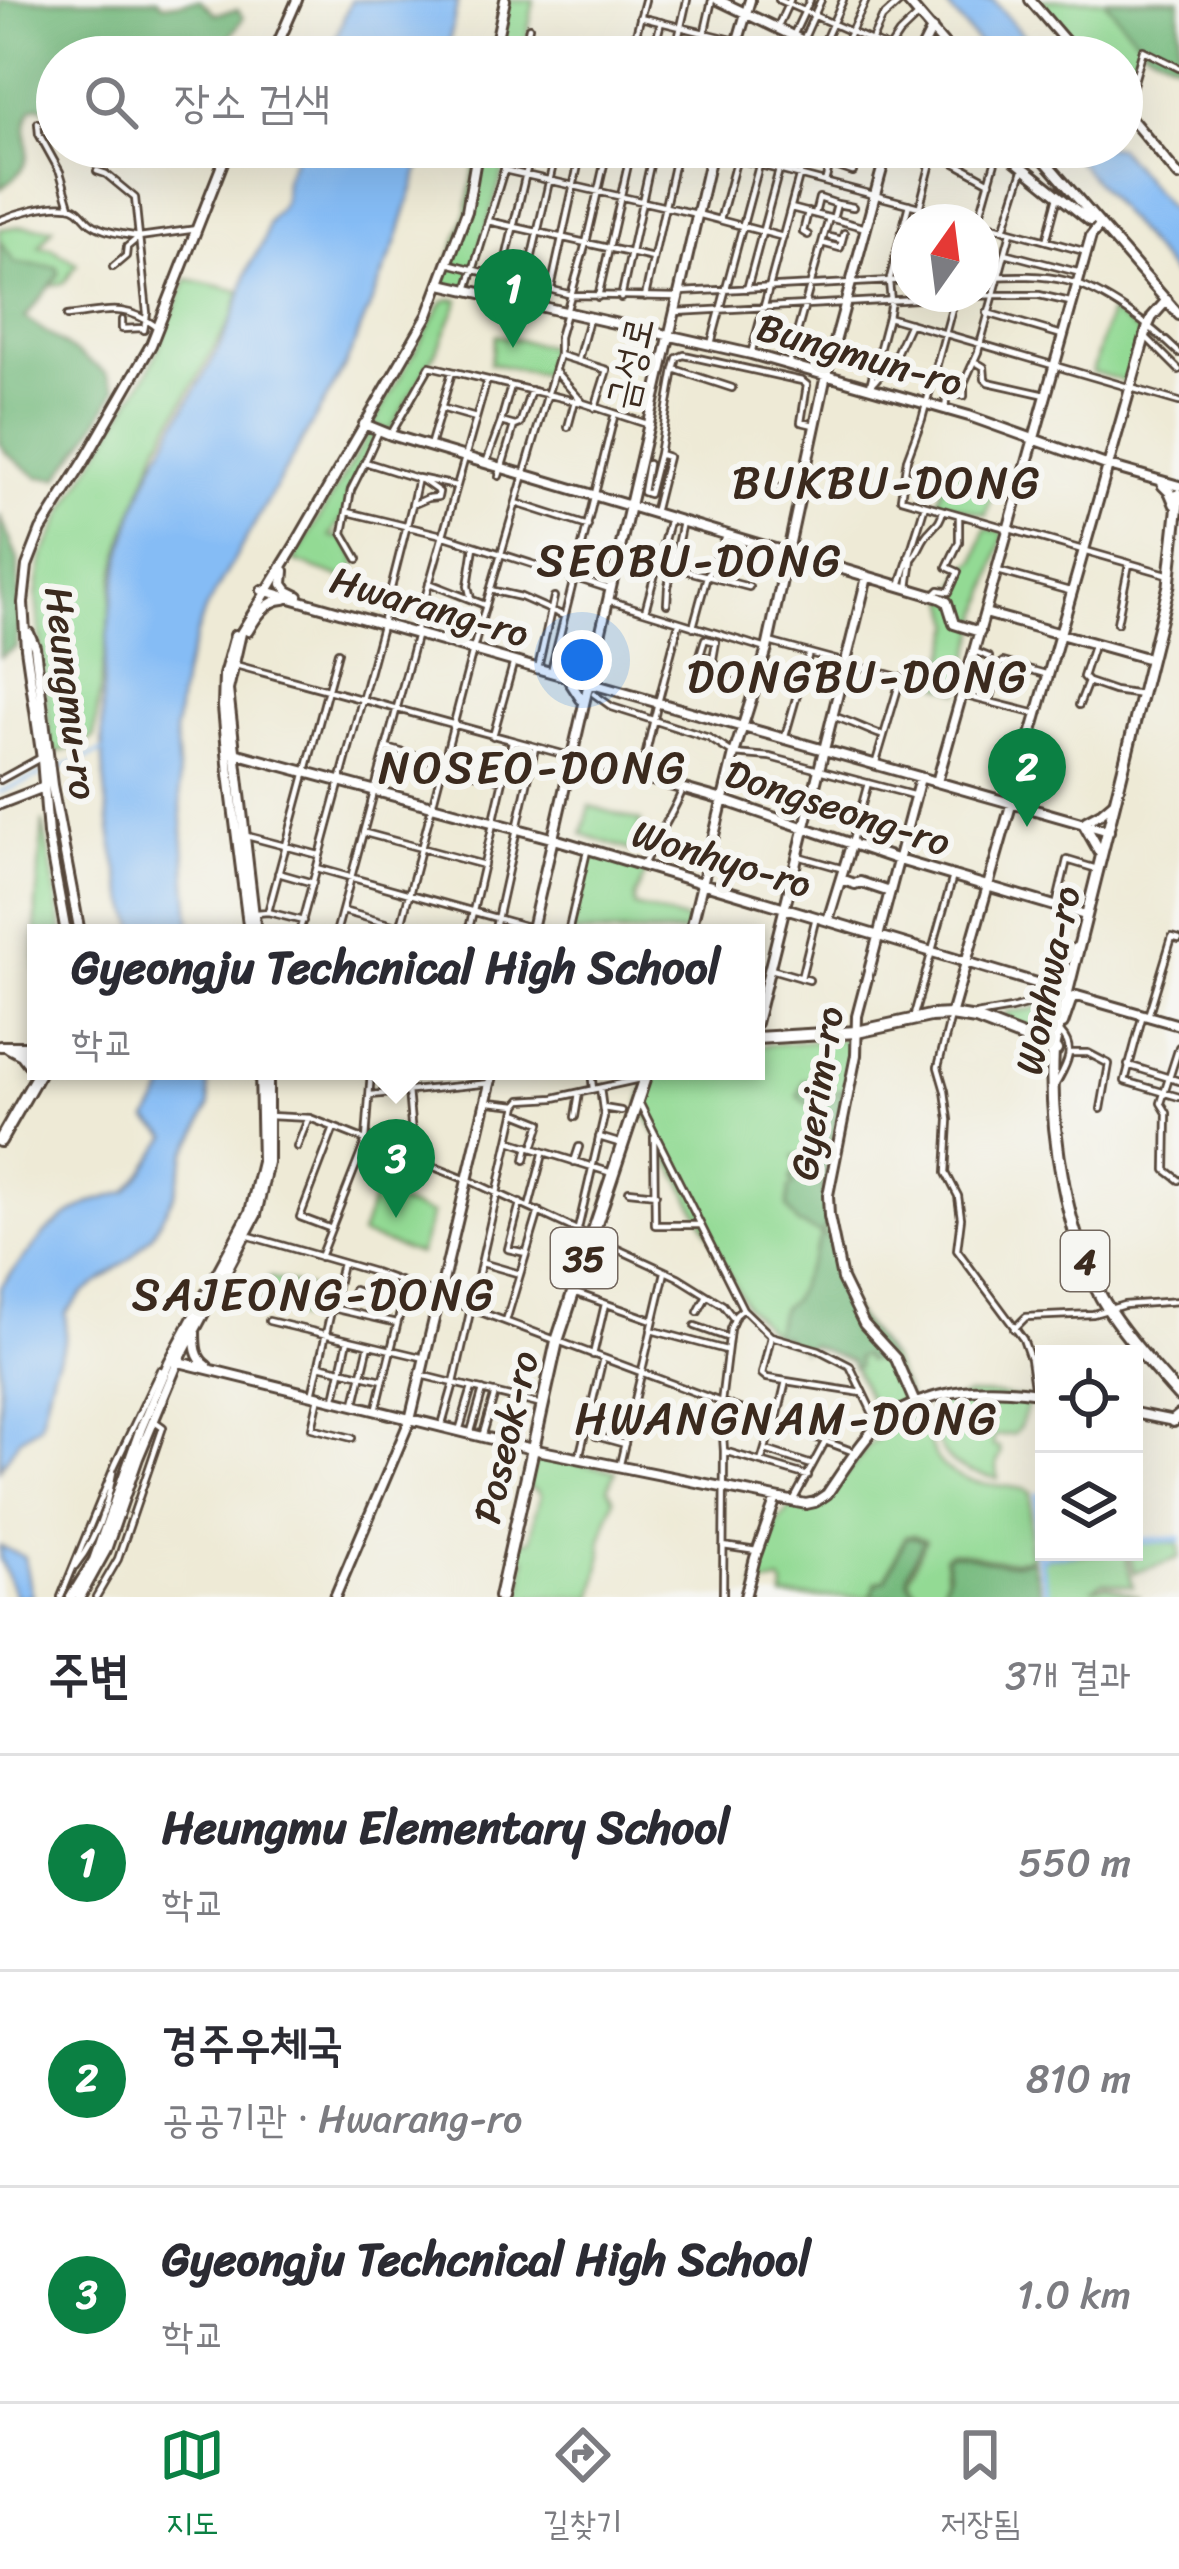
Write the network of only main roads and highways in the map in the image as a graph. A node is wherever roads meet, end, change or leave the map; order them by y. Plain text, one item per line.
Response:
1 (1164, 484) road end
2 (1179, 487) edge
3 (1177, 509) edge
4 (1179, 523) edge
5 (1084, 822) road end
6 (1110, 829) junction
7 (1101, 854) junction
8 (1071, 992) junction
9 (1060, 1030) junction
10 (765, 1037) edge
11 (1032, 1044) junction
12 (1058, 1052) junction
13 (35, 1080) edge
14 (644, 1080) edge
15 (1052, 1099) junction
16 (0, 1141) edge
17 (1179, 1396) edge
18 (500, 1597) edge

1 - 3 main road
2 - 3 main road, Wonhwa-ro
3 - 6 main road, Wonhwa-ro
4 - 6 main road, Wonhwa-ro
5 - 7 main road
6 - 7 main road, Wonhwa-ro
6 - 8 main road, Wonhwa-ro
7 - 8 main road, Wonhwa-ro
8 - 9 main road, Wonhwa-ro
9 - 11 main road
9 - 12 main road, Wonhwa-ro
10 - 11 main road
11 - 12 main road
11 - 15 main road
12 - 15 main road, Wonhwa-ro / 4
12 - 15 main road, Wonhwa-ro
13 - 16 main road
14 - 18 main road, Poseok-ro / 35
15 - 17 main road, Wonhwa-ro / 4

